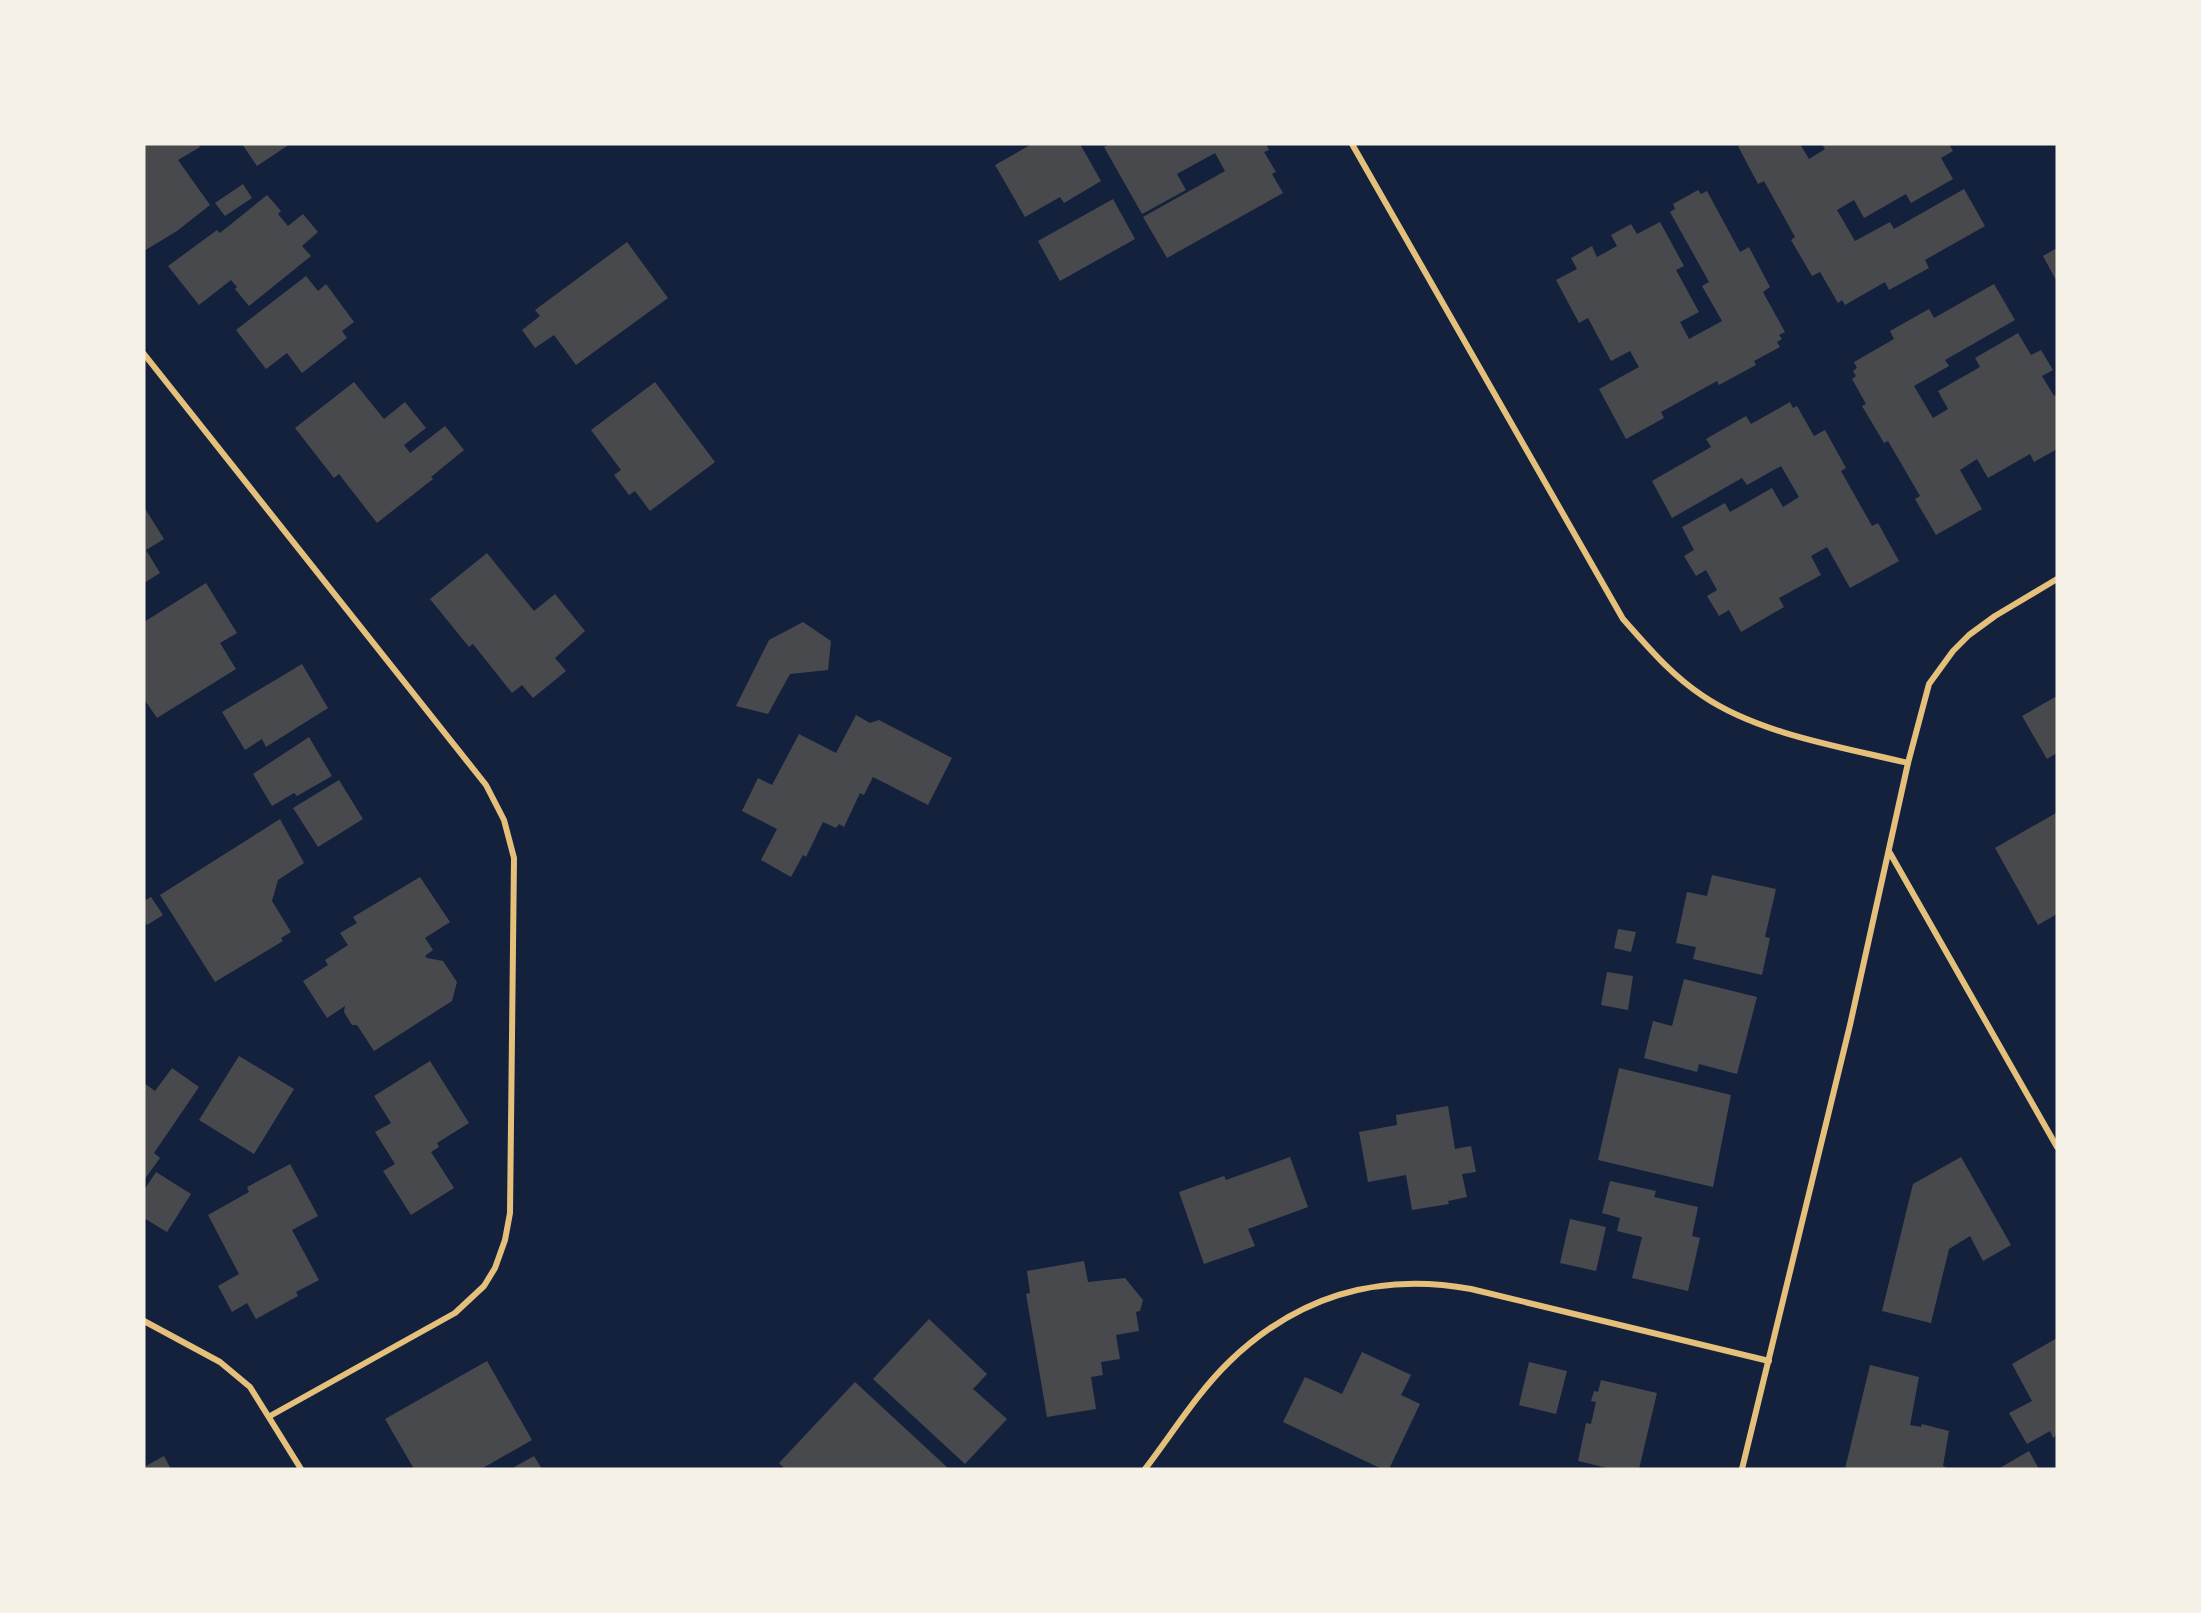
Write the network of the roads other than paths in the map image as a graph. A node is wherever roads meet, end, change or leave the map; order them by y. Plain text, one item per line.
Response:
1 (1352, 144) edge
2 (144, 354) edge
3 (2057, 579) edge
4 (1908, 763) junction
5 (1890, 854) junction
6 (2057, 1147) edge
7 (144, 1321) edge
8 (1769, 1361) junction
9 (270, 1416) junction
10 (301, 1469) edge
11 (1145, 1469) edge
12 (1742, 1469) edge

1 - 4 street
2 - 9 street
3 - 4 street
4 - 5 street
5 - 6 street
5 - 8 street
7 - 9 street
8 - 11 street
8 - 12 street
9 - 10 street

